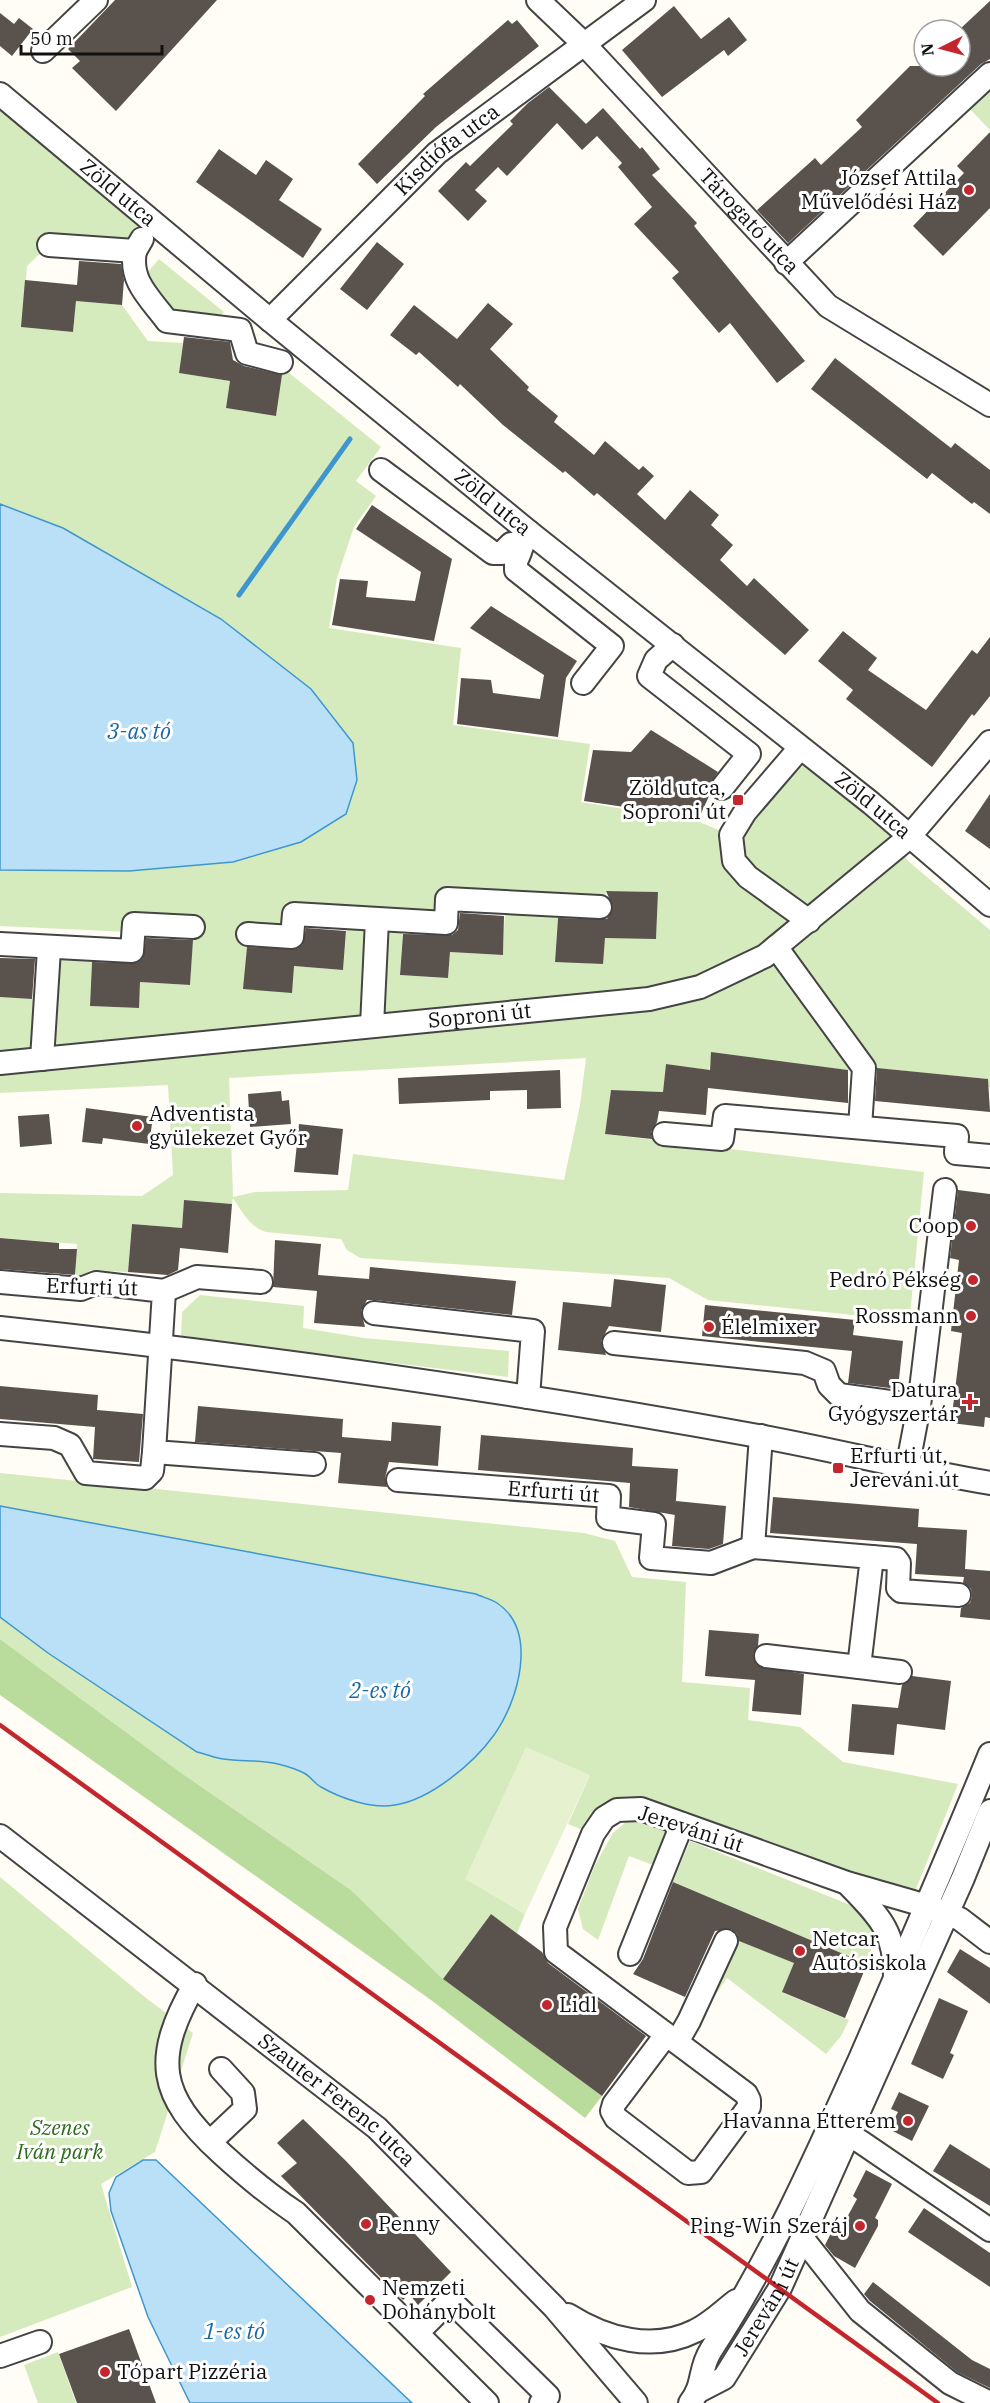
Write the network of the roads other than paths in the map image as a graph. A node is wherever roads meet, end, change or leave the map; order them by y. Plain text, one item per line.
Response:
1 (96, 0) edge
2 (538, 0) edge
3 (644, 0) edge
4 (585, 45) junction
5 (43, 51) dead end
6 (990, 74) edge
7 (0, 94) edge
8 (153, 223) junction
9 (49, 245) dead end
10 (135, 252) junction
11 (786, 263) junction
12 (270, 320) junction
13 (280, 362) dead end
14 (990, 405) edge
15 (381, 470) dead end
16 (525, 538) junction
17 (673, 645) junction
18 (583, 683) dead end
19 (990, 742) edge
20 (800, 748) junction
21 (722, 788) dead end
22 (908, 838) junction
23 (990, 905) edge
24 (600, 907) dead end
25 (377, 920) junction
26 (809, 921) junction
27 (193, 927) dead end
28 (248, 934) dead end
29 (0, 944) edge
30 (776, 947) junction
31 (49, 949) junction
32 (372, 1026) junction
33 (42, 1059) junction
34 (0, 1063) edge
35 (860, 1127) junction
36 (664, 1134) dead end
37 (990, 1156) edge
38 (945, 1190) dead end
39 (261, 1281) dead end
40 (0, 1282) edge
41 (164, 1291) junction
42 (374, 1313) dead end
43 (0, 1328) edge
44 (614, 1343) dead end
45 (162, 1345) junction
46 (528, 1397) junction
47 (919, 1406) junction
48 (0, 1434) edge
49 (761, 1436) junction
50 (154, 1452) junction
51 (314, 1464) dead end
52 (907, 1468) junction
53 (398, 1480) dead end
54 (990, 1483) edge
55 (753, 1547) junction
56 (872, 1557) junction
57 (959, 1595) dead end
58 (766, 1656) dead end
59 (859, 1666) junction
60 (900, 1672) dead end
61 (990, 1754) edge
62 (990, 1811) edge
63 (682, 1824) junction
64 (0, 1836) edge
65 (847, 1883) junction
66 (937, 1910) junction
67 (726, 1941) dead end
68 (990, 1942) edge
69 (630, 1954) dead end
70 (895, 1980) junction
71 (195, 1984) junction
72 (671, 2038) junction
73 (221, 2069) dead end
74 (840, 2130) junction
75 (210, 2142) junction
76 (990, 2230) edge
77 (803, 2239) junction
78 (754, 2282) junction
79 (554, 2307) junction
80 (417, 2333) junction
81 (40, 2342) dead end
82 (0, 2356) edge
83 (701, 2399) edge
84 (487, 2403) edge
85 (542, 2403) edge
86 (636, 2403) edge
87 (990, 2403) edge

1 - 5 street
2 - 4 street, Tárogató utca
3 - 4 street, Kisdiófa utca
4 - 11 street, Tárogató utca
4 - 12 street, Kisdiófa utca
6 - 11 street
7 - 8 street, Zöld utca
8 - 10 street
8 - 12 street, Zöld utca
9 - 10 street
10 - 13 street
11 - 14 street, Tárogató utca
12 - 16 street, Zöld utca
15 - 16 street
16 - 17 street, Zöld utca
16 - 18 street
17 - 20 street, Zöld utca
17 - 21 street
19 - 22 street, Soproni út
20 - 22 street, Zöld utca
20 - 26 street
22 - 23 street, Zöld utca
22 - 26 street, Soproni út
24 - 25 street
25 - 28 street
25 - 32 street
26 - 30 street, Soproni út
27 - 31 street
29 - 31 street
30 - 32 street, Soproni út
30 - 35 street
31 - 33 street
32 - 33 street, Soproni út
33 - 34 street, Soproni út
35 - 36 street
35 - 37 street
38 - 47 street
39 - 41 street
40 - 41 street, Erfurti út
41 - 45 street, Erfurti út
42 - 46 street
43 - 45 street
44 - 47 street
45 - 46 street
45 - 50 street, Erfurti út
46 - 49 street
47 - 52 street
48 - 50 street, Erfurti út
49 - 52 street
49 - 55 street
50 - 51 street
52 - 54 street
53 - 55 street, Erfurti út
55 - 56 street, Erfurti út
56 - 57 street, Erfurti út
56 - 59 street
58 - 59 street
59 - 60 street
61 - 66 street, Jereváni út
62 - 66 street, Jereváni út
63 - 65 street, Jereváni út
63 - 69 street
63 - 72 street, Jereváni út
64 - 71 street, Szauter Ferenc utca
65 - 66 street, Jereváni út
65 - 70 street, Jereváni út
66 - 68 street
66 - 70 street, Jereváni út
66 - 74 street, Jereváni út
67 - 72 street
70 - 74 street, Jereváni út
71 - 75 street
71 - 79 street, Szauter Ferenc utca
72 - 72 street
73 - 75 street
74 - 76 street
74 - 77 street, Jereváni út
74 - 78 street, Jereváni út
75 - 80 street
77 - 83 street, Jereváni út
77 - 87 street
78 - 79 street
78 - 83 street, Jereváni út
79 - 86 street, Szauter Ferenc utca
80 - 84 street
80 - 85 street
81 - 82 street

